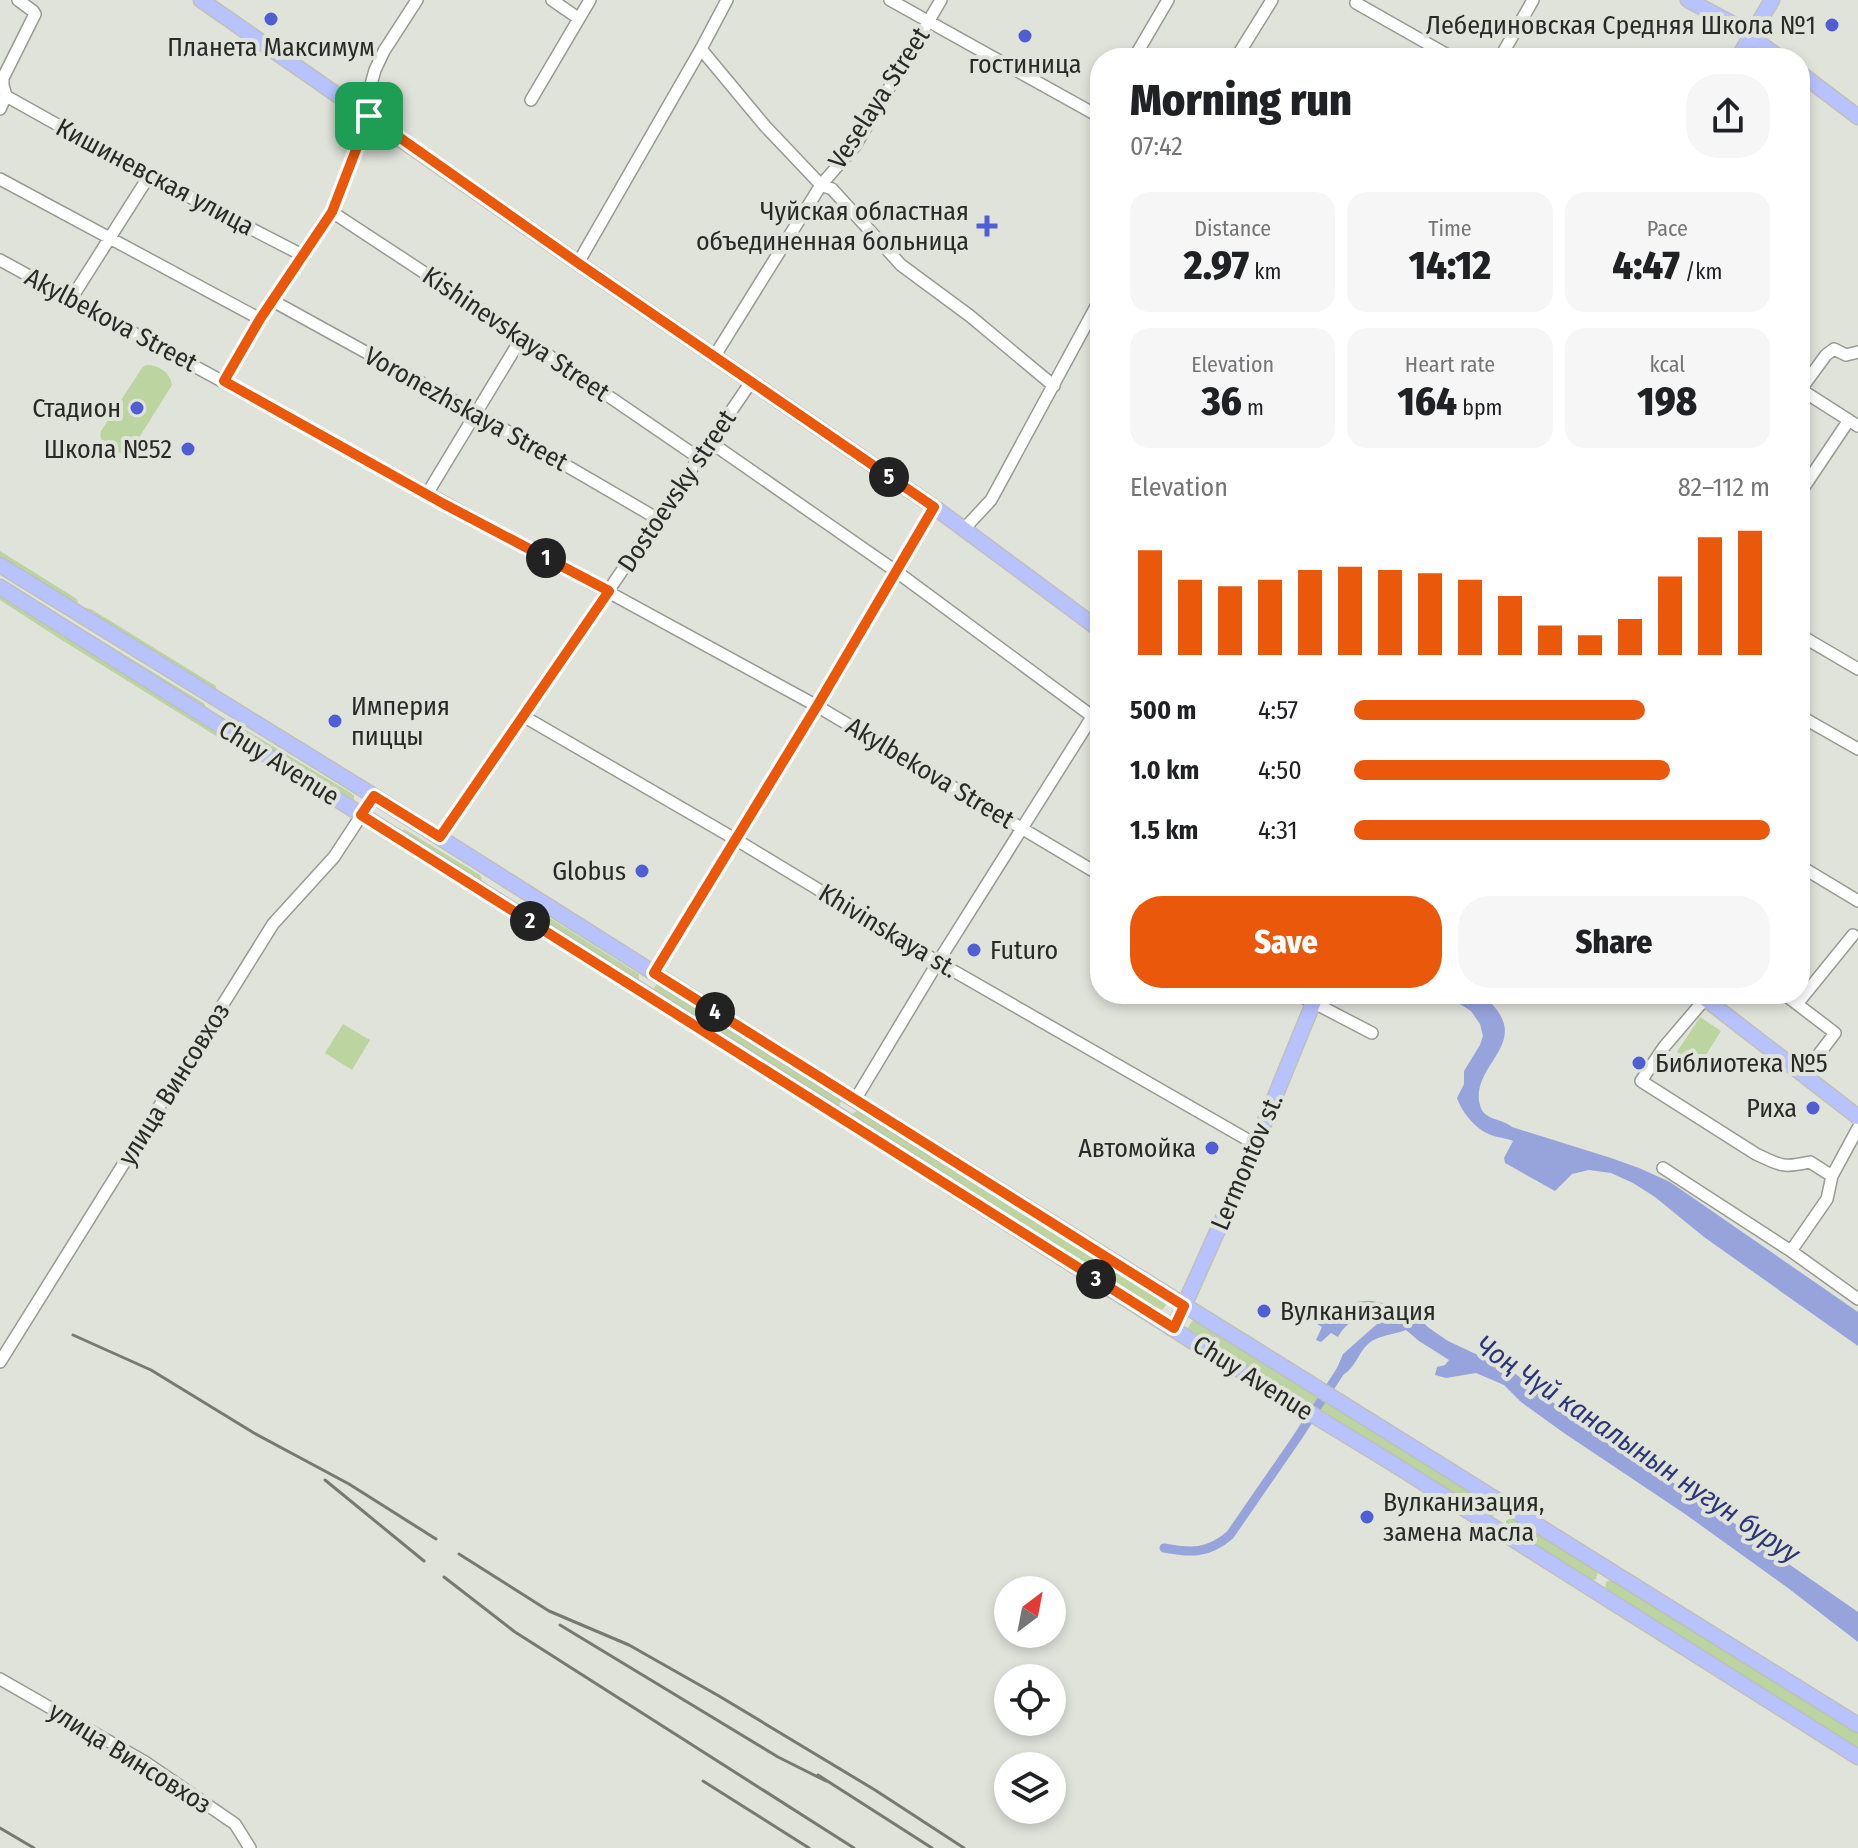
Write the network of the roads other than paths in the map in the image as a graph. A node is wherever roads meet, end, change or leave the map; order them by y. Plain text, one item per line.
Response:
1 (18, 0) edge
2 (201, 0) edge
3 (417, 0) edge
4 (552, 0) edge
5 (590, 0) edge
6 (727, 0) edge
7 (890, 0) edge
8 (941, 0) edge
9 (1168, 0) edge
10 (1272, 0) edge
11 (1533, 0) edge
12 (1688, 0) edge
13 (1772, 0) edge
14 (1356, 3) dead end
15 (578, 18) junction
16 (929, 21) junction
17 (1750, 36) junction
18 (1140, 48) edge
19 (1242, 48) edge
20 (1435, 48) edge
21 (1506, 48) edge
22 (1743, 48) edge
23 (1766, 48) edge
24 (701, 49) junction
25 (1810, 81) edge
26 (6, 96) junction
27 (531, 100) dead end
28 (0, 109) edge
29 (1090, 111) edge
30 (369, 116) junction
31 (1858, 117) edge
32 (149, 176) junction
33 (0, 179) edge
34 (821, 185) junction
35 (332, 212) junction
36 (109, 238) junction
37 (304, 256) junction
38 (0, 260) edge
39 (578, 263) junction
40 (71, 299) junction
41 (273, 301) junction
42 (1090, 318) edge
43 (260, 319) junction
44 (522, 337) junction
45 (1858, 352) edge
46 (714, 357) junction
47 (1810, 376) edge
48 (224, 381) junction
49 (751, 382) junction
50 (1054, 386) junction
51 (1810, 395) edge
52 (476, 413) junction
53 (1853, 423) edge
54 (710, 442) junction
55 (699, 458) junction
56 (1810, 480) edge
57 (427, 494) junction
58 (934, 507) junction
59 (658, 519) junction
60 (964, 529) junction
61 (0, 565) edge
62 (897, 572) junction
63 (0, 587) edge
64 (609, 591) junction
65 (1090, 623) edge
66 (1810, 641) edge
67 (1858, 669) edge
68 (225, 704) junction
69 (817, 706) junction
70 (523, 716) junction
71 (1090, 716) edge
72 (1810, 722) edge
73 (214, 723) junction
74 (1090, 729) edge
75 (1858, 749) edge
76 (374, 796) junction
77 (361, 815) junction
78 (1022, 828) junction
79 (440, 837) junction
80 (735, 839) junction
81 (1090, 869) edge
82 (1810, 872) edge
83 (496, 873) junction
84 (484, 893) junction
85 (527, 893) junction
86 (1858, 901) edge
87 (516, 912) junction
88 (1853, 935) dead end
89 (938, 962) junction
90 (654, 973) junction
91 (1810, 988) edge
92 (643, 993) junction
93 (1313, 1004) edge
94 (1325, 1004) edge
95 (1696, 1004) edge
96 (1712, 1004) edge
97 (1797, 1004) edge
98 (1372, 1033) dead end
99 (1803, 1075) junction
100 (855, 1100) junction
101 (1858, 1117) edge
102 (843, 1118) junction
103 (1858, 1128) edge
104 (1255, 1144) junction
105 (1663, 1168) dead end
106 (1832, 1176) junction
107 (1791, 1251) junction
108 (1858, 1299) edge
109 (1184, 1306) junction
110 (1174, 1328) junction
111 (0, 1362) edge
112 (1507, 1506) junction
113 (1494, 1527) junction
114 (1608, 1570) junction
115 (1595, 1591) junction
116 (0, 1679) edge
117 (1858, 1725) edge
118 (1858, 1757) edge
119 (250, 1848) edge

1 - 26 street
2 - 30 main road
3 - 30 street
4 - 15 street
5 - 15 street
6 - 24 street
7 - 16 street
8 - 16 street, Veselaya Street
9 - 18 street
10 - 19 street
11 - 21 street
12 - 17 main road
13 - 17 main road
14 - 20 street
15 - 27 street
16 - 29 street
16 - 34 street, Veselaya Street
17 - 22 main road
17 - 23 main road
24 - 34 street
24 - 39 street
25 - 31 main road
26 - 28 street
26 - 32 street, Кишиневская улица
30 - 35 street
30 - 39 main road
32 - 36 street
32 - 37 street, Кишиневская улица
33 - 36 street
34 - 46 street, Veselaya Street
34 - 50 street
35 - 37 street
35 - 44 street, Kishinevskaya Street
36 - 40 street
36 - 43 street
37 - 41 street
38 - 40 street, Akylbekova Street
39 - 46 main road
40 - 48 street, Akylbekova Street
41 - 43 street
41 - 52 street, Voronezhskaya Street
42 - 50 street
43 - 48 street
44 - 52 street
44 - 55 street, Kishinevskaya Street
45 - 47 street
46 - 49 main road
48 - 57 street, Akylbekova Street
49 - 54 street, Dostoevsky street
49 - 58 main road
50 - 60 street
51 - 53 street
52 - 57 street
52 - 59 street, Voronezhskaya Street
53 - 56 street
54 - 55 street, Dostoevsky street
54 - 62 street
55 - 59 street, Dostoevsky street
57 - 64 street, Akylbekova Street
58 - 60 main road
58 - 62 street
59 - 64 street, Dostoevsky street
60 - 65 main road
61 - 68 main road, Chuy Avenue
62 - 69 street
62 - 71 street
63 - 73 main road, Chuy Avenue
64 - 69 street, Akylbekova Street
64 - 70 street, Dostoevsky street
66 - 67 street
68 - 73 main road
68 - 76 main road, Chuy Avenue
69 - 78 street, Akylbekova Street
69 - 80 street
70 - 79 street, Dostoevsky street
70 - 80 street, Khivinskaya st.
72 - 75 street
73 - 77 main road, Chuy Avenue
74 - 78 street
76 - 77 street, улица Винсовхоз
76 - 79 main road, Chuy Avenue
77 - 84 main road, Chuy Avenue
77 - 111 street, улица Винсовхоз
78 - 81 street, Akylbekova Street
78 - 89 street
79 - 83 main road, Chuy Avenue
80 - 89 street, Khivinskaya st.
80 - 90 street
82 - 86 street
83 - 84 main road
83 - 85 main road, Chuy Avenue
84 - 87 main road, Chuy Avenue
85 - 87 main road
85 - 90 main road, Chuy Avenue
87 - 92 main road, Chuy Avenue
88 - 91 street
89 - 100 street
89 - 104 street, Khivinskaya st.
90 - 92 main road
90 - 100 main road, Chuy Avenue
92 - 102 main road, Chuy Avenue
93 - 104 main road, Lermontov st.
94 - 98 street
95 - 106 street
96 - 99 main road
97 - 99 street
99 - 101 main road
100 - 102 main road
100 - 109 main road, Chuy Avenue
102 - 110 main road, Chuy Avenue
103 - 106 street
104 - 109 main road, Lermontov st.
105 - 107 street
106 - 107 street
107 - 108 street
109 - 110 main road, Lermontov st.
109 - 112 main road, Chuy Avenue
110 - 113 main road, Chuy Avenue
112 - 113 main road
112 - 114 main road, Chuy Avenue
113 - 115 main road, Chuy Avenue
114 - 115 main road
114 - 117 main road, Chuy Avenue
115 - 118 main road, Chuy Avenue
116 - 119 street, улица Винсовхоз

